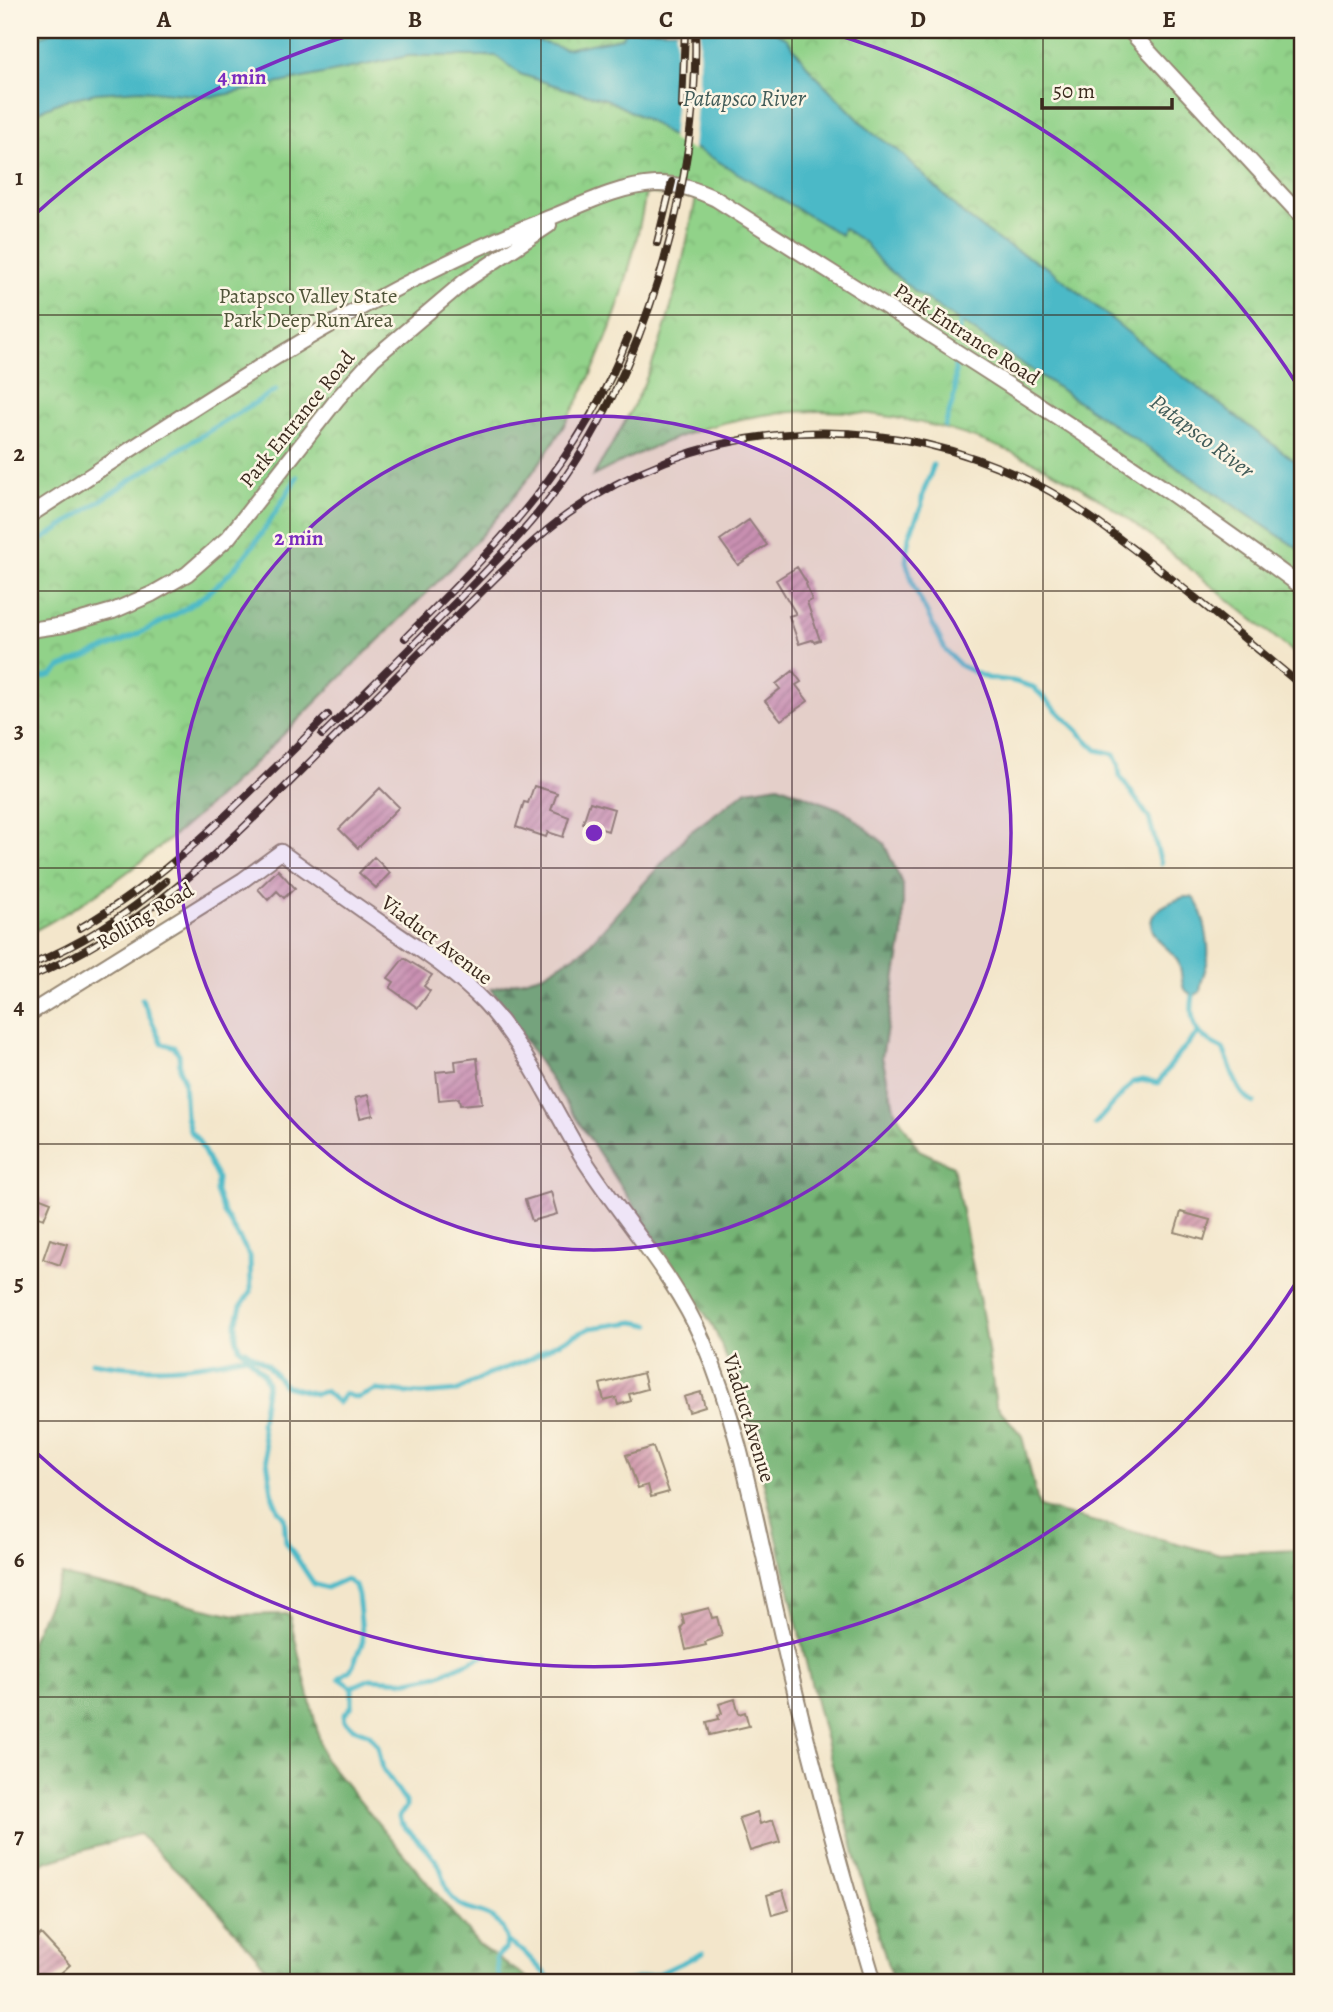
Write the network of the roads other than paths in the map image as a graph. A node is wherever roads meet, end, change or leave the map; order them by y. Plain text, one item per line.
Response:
1 (1129, 30) edge
2 (587, 203) junction
3 (1303, 218) edge
4 (30, 515) edge
5 (1303, 588) edge
6 (30, 630) edge
7 (281, 852) joint
8 (30, 1013) edge
9 (874, 1982) edge

1 - 3 street
2 - 4 street, Park Entrance Road
2 - 5 street, Park Entrance Road
2 - 6 street, Park Entrance Road
7 - 8 street, Rolling Road
7 - 9 street, Viaduct Avenue

